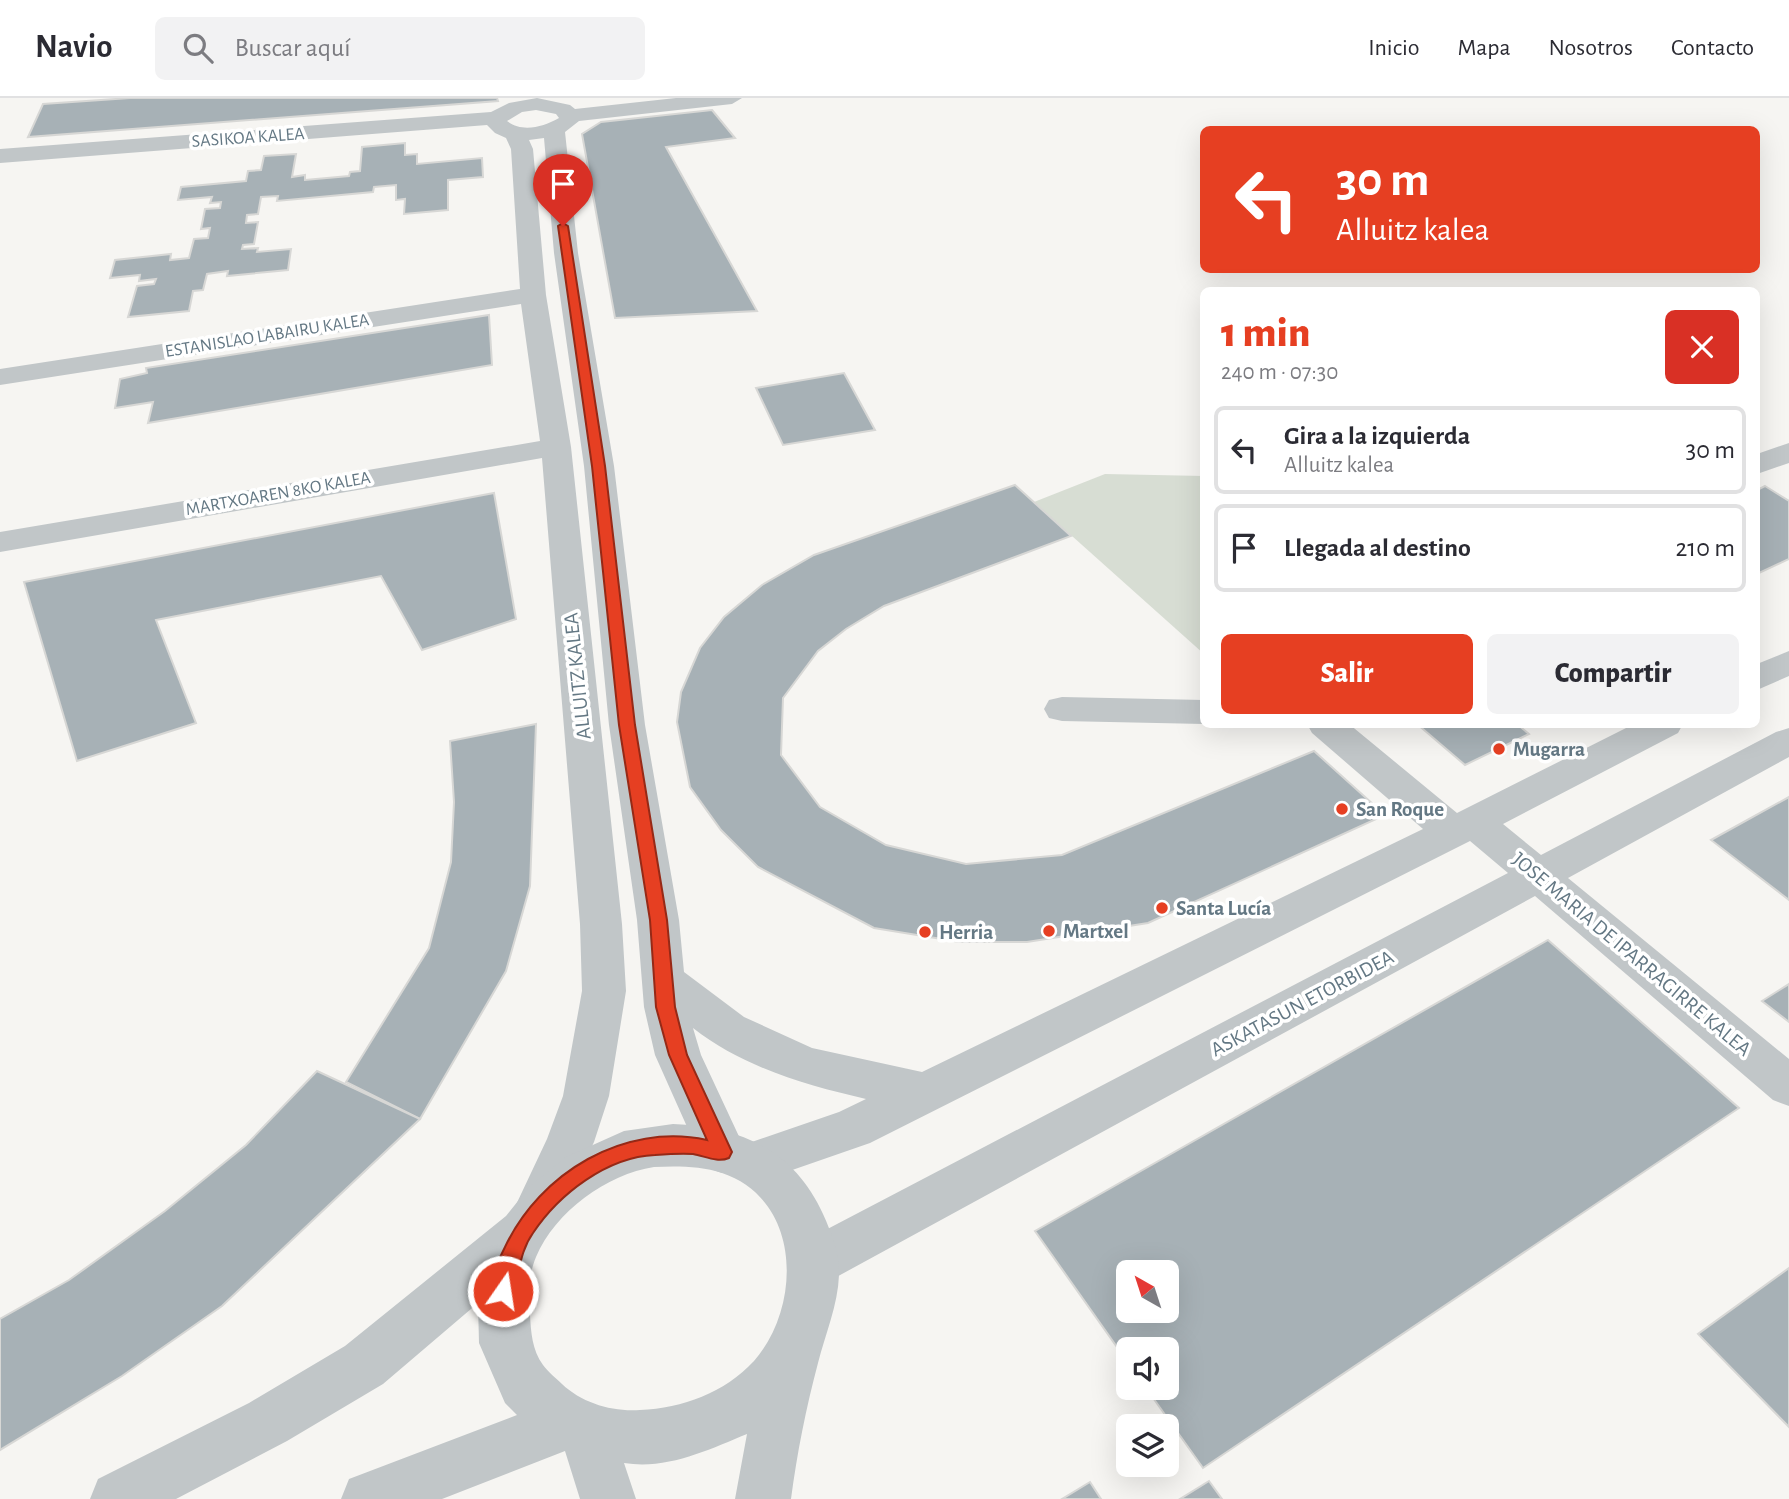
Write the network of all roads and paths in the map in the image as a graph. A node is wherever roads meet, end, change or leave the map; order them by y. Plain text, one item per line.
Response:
1 (732, 98) edge
2 (549, 112) edge
3 (505, 125) junction
4 (0, 156) edge
5 (533, 295) junction
6 (0, 377) edge
7 (556, 447) junction
8 (1789, 452) edge
9 (1760, 464) edge
10 (0, 542) edge
11 (1789, 662) edge
12 (1760, 676) edge
13 (1062, 709) dead end
14 (1200, 712) edge
15 (1330, 728) edge
16 (1657, 728) edge
17 (1789, 741) edge
18 (1464, 827) junction
19 (1535, 875) junction
20 (663, 980) junction
21 (1789, 1086) edge
22 (923, 1093) junction
23 (738, 1157) junction
24 (531, 1219) junction
25 (813, 1263) junction
26 (796, 1344) junction
27 (577, 1427) junction
28 (118, 1499) edge
29 (369, 1499) edge
30 (608, 1499) edge
31 (763, 1499) edge

1 - 2 street
2 - 3 street, SASIKOA KALEA
2 - 3 street
2 - 20 street
3 - 4 street, SASIKOA KALEA
3 - 5 street, ALLUITZ KALEA
5 - 6 street, ESTANISLAO LABAIRU KALEA
5 - 7 street, ALLUITZ KALEA
7 - 10 street, MARTXOAREN 8KO KALEA
7 - 24 street, ALLUITZ KALEA
8 - 9 street
11 - 12 street
13 - 14 street
15 - 18 street, JOSE MARIA DE IPARRAGIRRE KALEA
16 - 18 street
17 - 19 street, ASKATASUN ETORBIDEA
18 - 19 street, JOSE MARIA DE IPARRAGIRRE KALEA
18 - 22 street
19 - 21 street, JOSE MARIA DE IPARRAGIRRE KALEA
19 - 25 street, ASKATASUN ETORBIDEA
20 - 22 street
20 - 23 street
22 - 23 street
23 - 24 street
23 - 25 street
24 - 27 street, ALLUITZ KALEA
24 - 28 street
25 - 26 street
26 - 27 street
26 - 31 street
27 - 29 street
27 - 30 street

